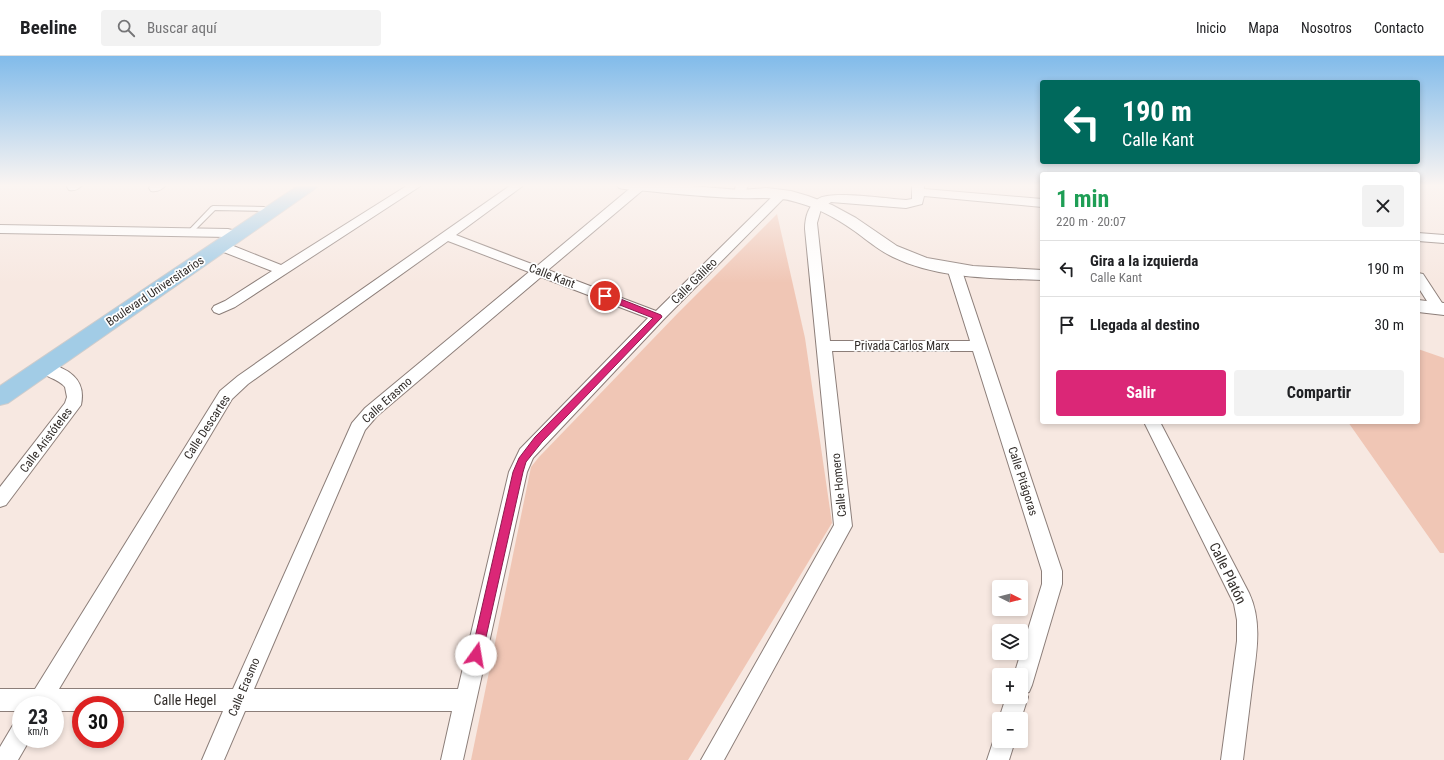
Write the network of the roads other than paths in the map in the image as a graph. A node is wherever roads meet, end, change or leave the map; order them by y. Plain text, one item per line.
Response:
1 (204, 218) edge
2 (253, 218) edge
3 (259, 218) edge
4 (364, 218) edge
5 (472, 218) edge
6 (596, 218) edge
7 (758, 218) edge
8 (811, 218) edge
9 (840, 218) edge
10 (0, 229) edge
11 (190, 232) junction
12 (447, 236) junction
13 (1420, 237) edge
14 (1444, 239) edge
15 (224, 240) junction
16 (282, 270) junction
17 (538, 270) junction
18 (956, 273) junction
19 (1040, 275) edge
20 (1420, 283) edge
21 (1040, 284) edge
22 (1429, 308) edge
23 (219, 309) dead end
24 (658, 317) junction
25 (825, 346) junction
26 (979, 346) junction
27 (44, 367) junction
28 (0, 388) edge
29 (0, 397) edge
30 (1153, 424) edge
31 (0, 500) edge
32 (1026, 668) edge
33 (43, 696) edge
34 (0, 700) edge
35 (238, 700) junction
36 (466, 700) junction
37 (12, 701) edge
38 (64, 703) edge
39 (12, 747) edge
40 (1002, 748) edge
41 (4, 760) edge
42 (213, 760) edge
43 (452, 760) edge
44 (712, 760) edge
45 (998, 760) edge
46 (1232, 760) edge

1 - 11 lane
2 - 15 main road, Boulevard Universitarios
3 - 15 main road, Boulevard Universitarios
4 - 16 street
5 - 12 street, Calle Descartes
6 - 17 street, Calle Erasmo
7 - 24 street, Calle Galileo
8 - 25 street, Calle Homero
9 - 18 street
10 - 11 street
11 - 15 street
12 - 17 street, Calle Kant
12 - 33 street, Calle Descartes
13 - 14 street
15 - 16 street
15 - 27 main road, Boulevard Universitarios
15 - 28 main road, Boulevard Universitarios
16 - 23 street
17 - 24 street, Calle Kant
17 - 35 street, Calle Erasmo
18 - 19 street
18 - 21 street
18 - 26 street, Calle Pitágoras
20 - 22 street
24 - 36 street, Calle Galileo
25 - 26 street, Privada Carlos Marx
25 - 44 street, Calle Homero
26 - 32 street, Calle Pitágoras
27 - 29 main road, Boulevard Universitarios
27 - 31 street, Calle Aristóteles
30 - 46 street, Calle Platón
34 - 37 street, Calle Hegel
35 - 36 street, Calle Hegel
35 - 38 street, Calle Hegel
35 - 42 street, Calle Erasmo
36 - 43 street, Calle Galileo
39 - 41 street
40 - 45 street

